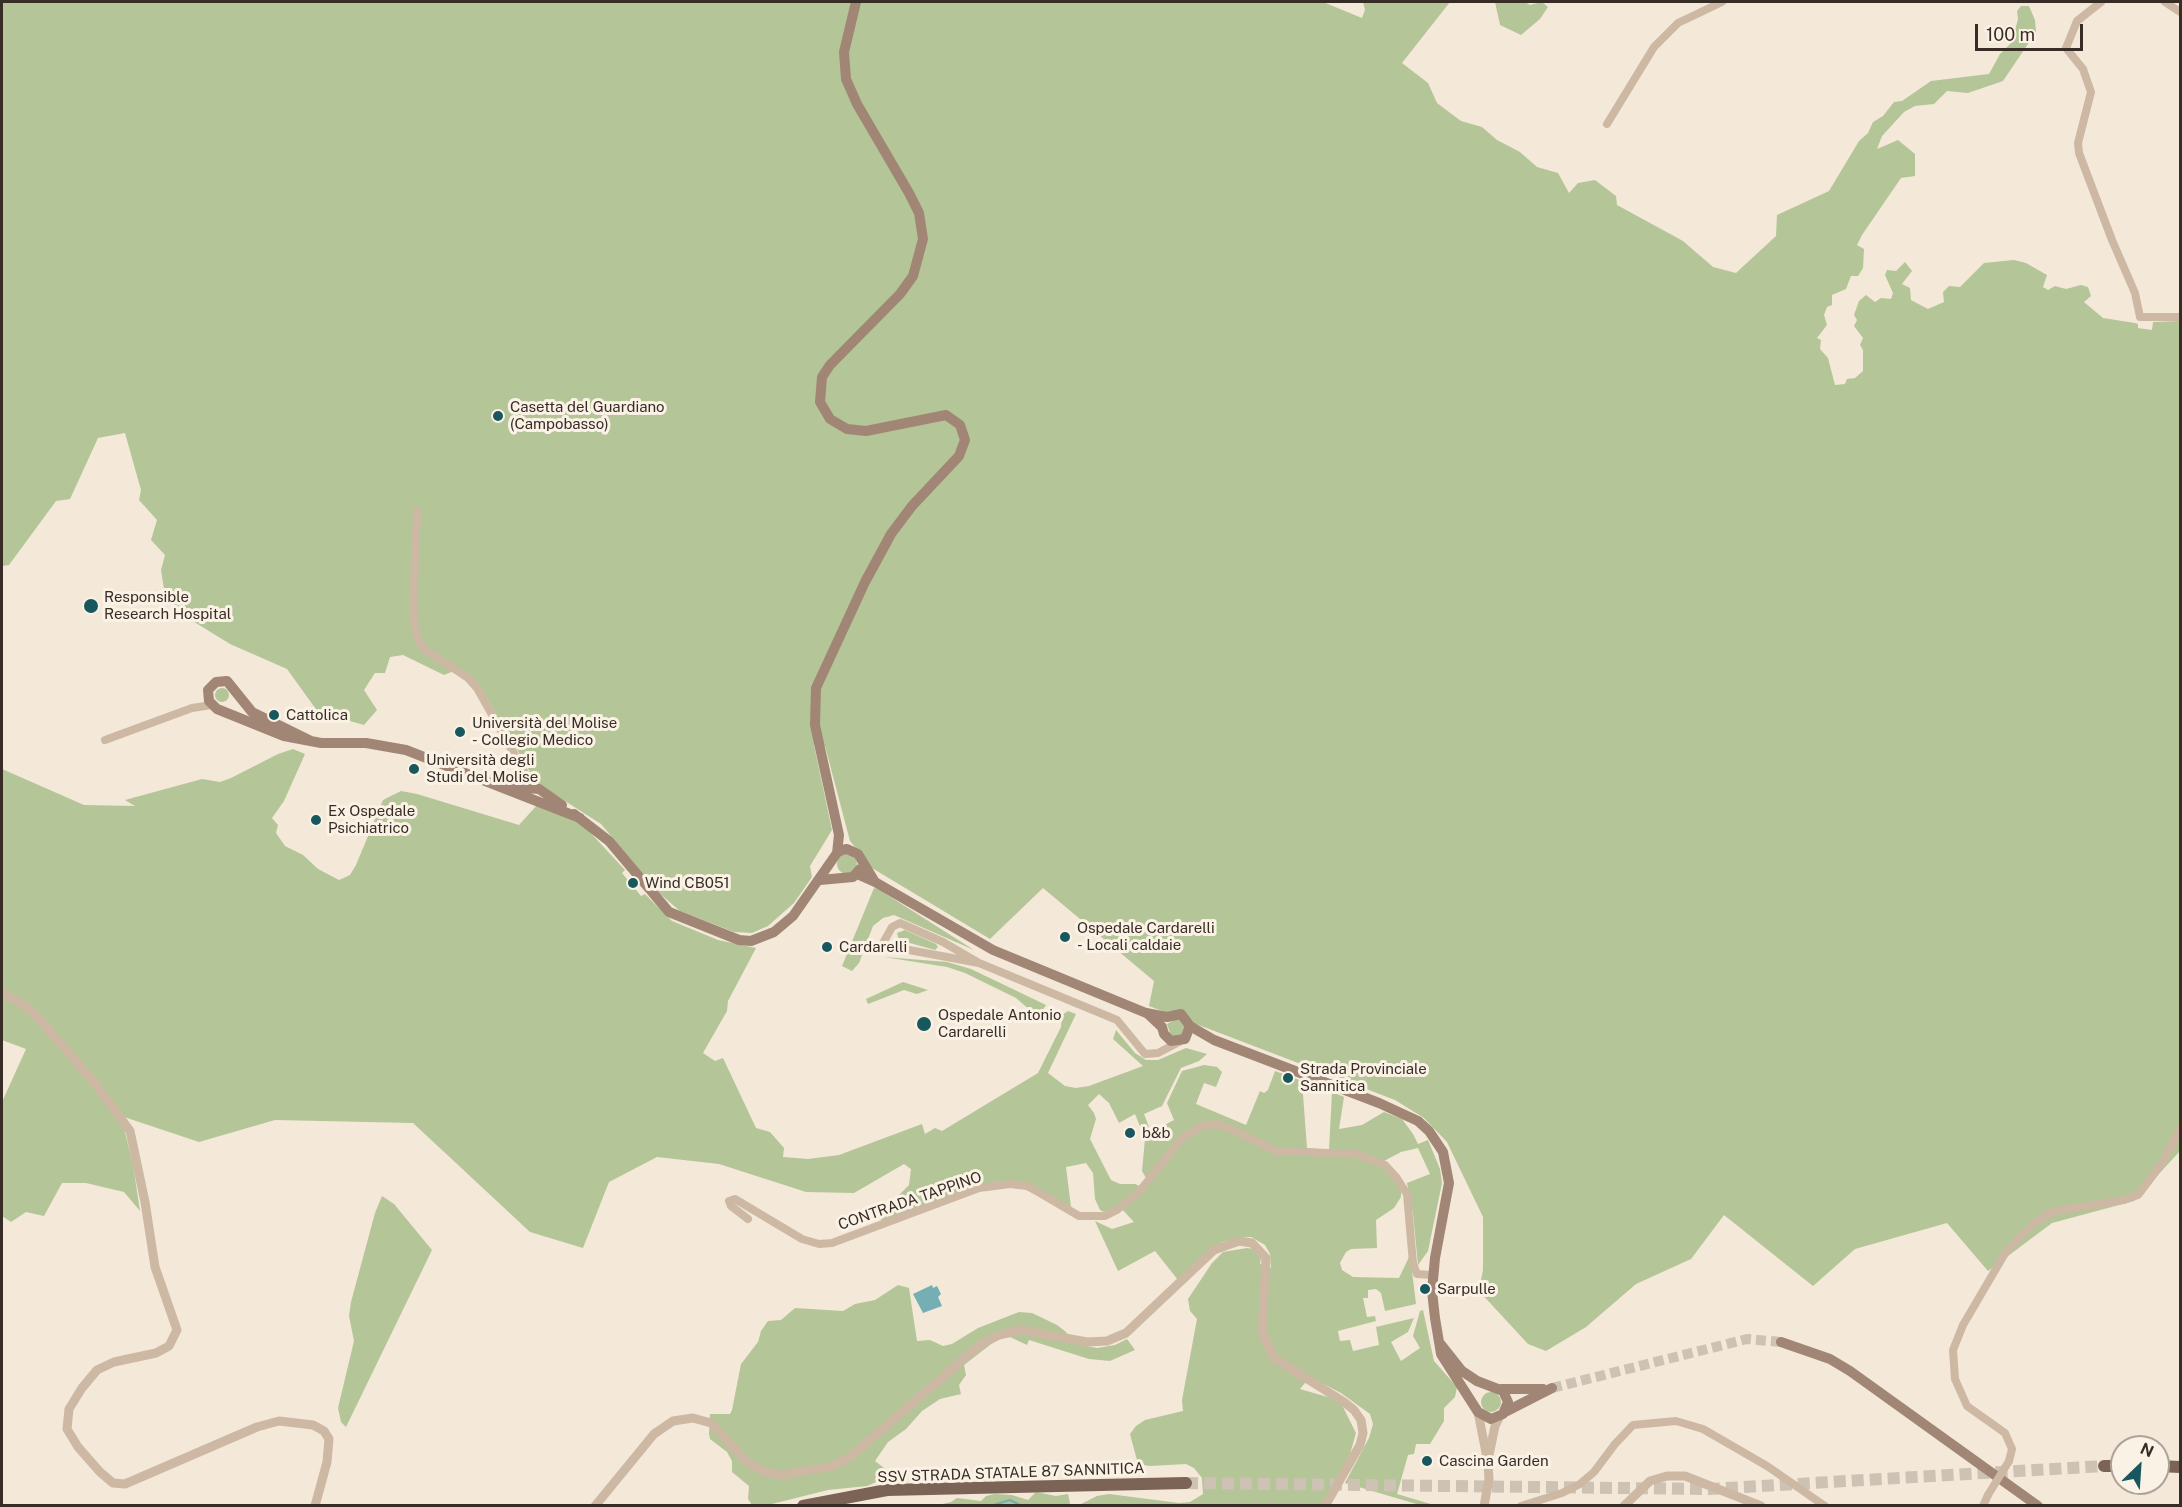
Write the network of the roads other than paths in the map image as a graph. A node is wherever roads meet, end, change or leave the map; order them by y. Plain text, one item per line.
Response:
1 (856, 2) edge
2 (1722, 2) edge
3 (2101, 2) edge
4 (2165, 2) edge
5 (2181, 12) edge
6 (1607, 124) dead end
7 (2181, 317) edge
8 (417, 511) dead end
9 (235, 688) junction
10 (210, 701) junction
11 (223, 710) junction
12 (105, 740) dead end
13 (311, 741) junction
14 (522, 768) junction
15 (483, 779) junction
16 (504, 784) junction
17 (535, 794) junction
18 (839, 835) junction
19 (857, 855) junction
20 (835, 858) junction
21 (857, 874) junction
22 (840, 877) junction
23 (820, 880) junction
24 (875, 882) junction
25 (978, 963) junction
26 (2, 992) edge
27 (1164, 1026) junction
28 (1186, 1034) junction
29 (1158, 1053) junction
30 (2181, 1128) edge
31 (748, 1219) dead end
32 (1432, 1275) junction
33 (1439, 1342) junction
34 (1781, 1342) tunnel mouth
35 (1488, 1386) junction
36 (1501, 1389) junction
37 (1477, 1409) junction
38 (1503, 1414) junction
39 (1488, 1463) junction
40 (2103, 1466) tunnel mouth
41 (2110, 1466) edge
42 (1186, 1483) tunnel mouth
43 (315, 1506) edge
44 (595, 1506) edge
45 (803, 1506) edge
46 (1325, 1506) edge
47 (1484, 1506) edge
48 (1521, 1506) edge
49 (1624, 1506) edge
50 (1761, 1506) edge
51 (1825, 1506) edge
52 (1983, 1506) edge
53 (2038, 1506) edge

1 - 18 main road
2 - 6 street
3 - 7 street
4 - 5 street
8 - 14 street
9 - 10 main road
9 - 11 main road
9 - 13 main road
10 - 11 main road
10 - 12 street
11 - 13 main road
13 - 15 main road
14 - 16 street
14 - 17 street
15 - 16 main road
15 - 17 main road
16 - 17 main road
17 - 23 main road
18 - 19 main road
18 - 20 main road
19 - 20 main road
19 - 21 main road
19 - 24 main road
20 - 22 main road
20 - 23 main road
21 - 22 main road
21 - 24 main road
22 - 23 main road
24 - 27 main road
25 - 25 street
25 - 29 street
26 - 43 street
27 - 28 main road
27 - 28 main road
27 - 29 street
28 - 29 street
28 - 32 main road
30 - 52 street, bridge
31 - 32 street, CONTRADA TAPPINO
32 - 33 main road
33 - 35 main road
33 - 37 main road
34 - 53 main road
35 - 36 main road
35 - 37 main road
36 - 38 main road
36 - 38 main road
37 - 38 main road
37 - 39 street
38 - 39 street
39 - 47 street
40 - 41 main road
42 - 45 main road, SSV STRADA STATALE 87 SANNITICA
44 - 46 street
48 - 51 street
49 - 50 street

